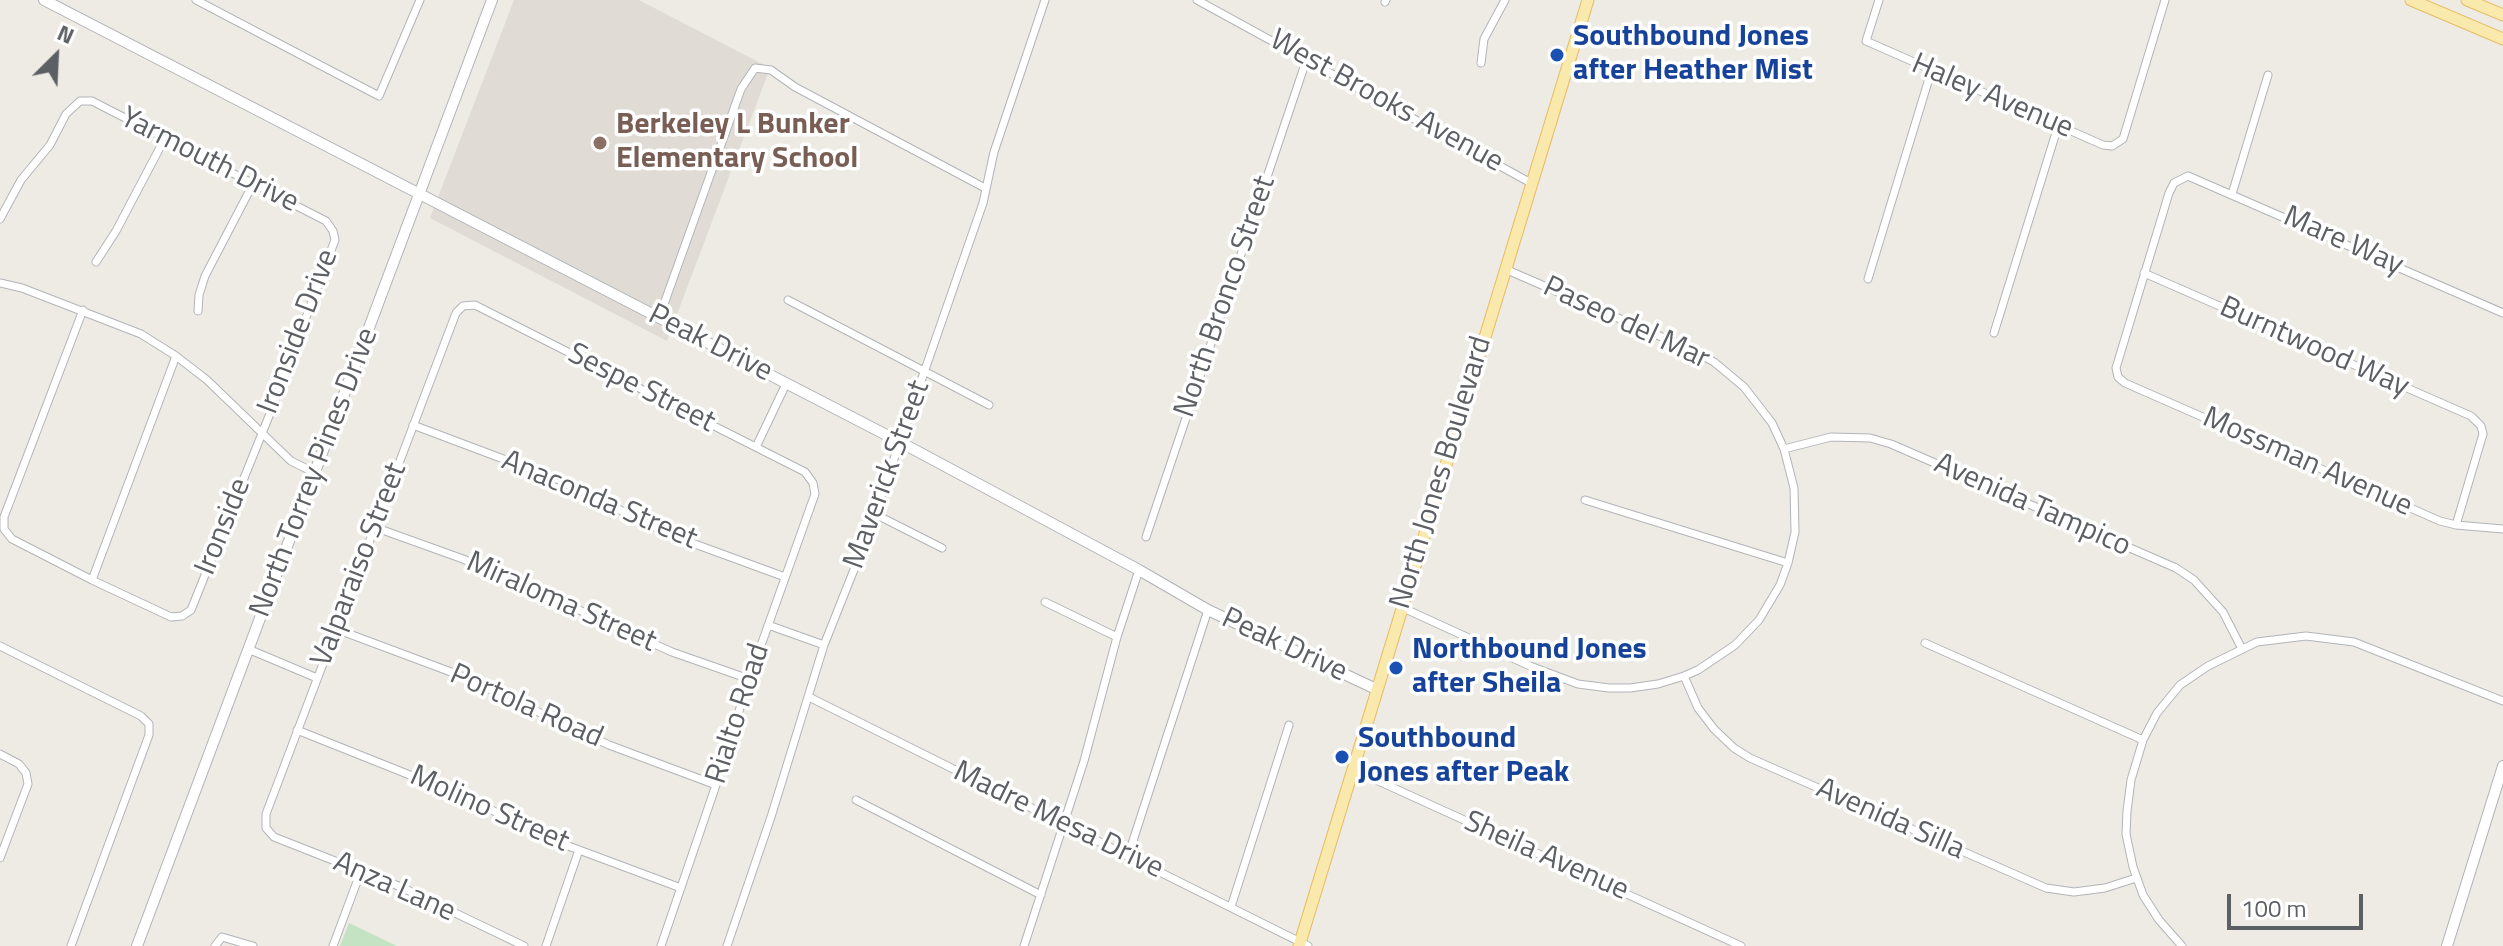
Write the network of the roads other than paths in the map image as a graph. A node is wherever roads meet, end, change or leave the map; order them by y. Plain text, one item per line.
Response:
1 (44, 0) edge
2 (196, 0) edge
3 (420, 0) edge
4 (492, 0) edge
5 (1197, 0) edge
6 (1505, 0) edge
7 (1588, 0) edge
8 (1879, 0) edge
9 (2165, 0) edge
10 (2411, 0) edge
11 (2467, 0) edge
12 (1043, 1) edge
13 (2503, 15) edge
14 (2503, 39) edge
15 (1307, 58) junction
16 (1481, 63) dead end
17 (1931, 72) junction
18 (2268, 75) dead end
19 (2058, 126) junction
20 (165, 138) junction
21 (1531, 183) junction
22 (253, 184) junction
23 (985, 188) junction
24 (419, 193) junction
25 (2232, 194) junction
26 (0, 219) edge
27 (333, 231) joint
28 (96, 262) dead end
29 (1505, 269) junction
30 (2144, 273) junction
31 (1868, 279) dead end
32 (0, 283) edge
33 (788, 300) dead end
34 (463, 306) joint
35 (83, 310) junction
36 (198, 311) dead end
37 (2503, 313) edge
38 (659, 318) junction
39 (1994, 333) dead end
40 (176, 356) junction
41 (925, 372) junction
42 (786, 384) junction
43 (989, 405) dead end
44 (413, 425) junction
45 (261, 433) junction
46 (900, 442) junction
47 (756, 447) junction
48 (1784, 449) junction
49 (315, 473) junction
50 (813, 483) joint
51 (1585, 500) dead end
52 (875, 514) junction
53 (2456, 525) junction
54 (374, 527) junction
55 (2503, 529) edge
56 (1146, 537) dead end
57 (942, 548) dead end
58 (1788, 563) junction
59 (1139, 570) junction
60 (785, 577) junction
61 (92, 580) junction
62 (1045, 602) dead end
63 (1400, 607) junction
64 (1208, 610) junction
65 (768, 625) junction
66 (336, 629) junction
67 (1117, 637) junction
68 (1925, 643) dead end
69 (824, 645) junction
70 (0, 646) edge
71 (248, 649) junction
72 (2242, 649) junction
73 (1684, 676) junction
74 (317, 678) junction
75 (749, 679) junction
76 (1376, 689) junction
77 (809, 697) junction
78 (2503, 701) edge
79 (1289, 725) dead end
80 (297, 730) junction
81 (2143, 740) junction
82 (0, 754) edge
83 (2503, 766) edge
84 (1352, 769) junction
85 (716, 785) junction
86 (2500, 787) edge
87 (856, 800) dead end
88 (1063, 823) junction
89 (266, 828) joint
90 (579, 850) junction
91 (1128, 856) junction
92 (0, 858) edge
93 (361, 871) junction
94 (2136, 878) junction
95 (681, 888) junction
96 (1041, 895) junction
97 (1231, 907) junction
98 (1302, 945) edge
99 (71, 946) edge
100 (137, 946) edge
101 (215, 946) edge
102 (253, 946) edge
103 (333, 946) edge
104 (524, 946) edge
105 (546, 946) edge
106 (661, 946) edge
107 (727, 946) edge
108 (1024, 946) edge
109 (1741, 946) edge
110 (2182, 946) edge
111 (2447, 946) edge

1 - 24 street, Peak Drive
2 - 3 street
4 - 24 street, North Torrey Pines Drive
5 - 15 street, West Brooks Avenue
6 - 16 street
7 - 21 main road, North Jones Boulevard
8 - 17 street, Haley Avenue
9 - 19 street, Haley Avenue
10 - 14 main road
11 - 13 main road
12 - 23 street, Maverick Street
15 - 21 street, West Brooks Avenue
15 - 56 street, North Bronco Street
17 - 19 street, Haley Avenue
17 - 31 street
18 - 25 street
19 - 39 street
20 - 22 street, Yarmouth Drive
20 - 26 street, Yarmouth Drive
20 - 28 street
21 - 29 main road, North Jones Boulevard
22 - 27 street, Yarmouth Drive
22 - 36 street
23 - 38 street
23 - 41 street, Maverick Street
24 - 38 street, Peak Drive
24 - 49 street, North Torrey Pines Drive
25 - 30 street, Mare Way
25 - 37 street, Mare Way
27 - 45 street, Ironside Drive
29 - 48 street, Paseo del Mar
29 - 63 main road, North Jones Boulevard
30 - 53 street, Burntwood Way
30 - 53 street, Mossman Avenue
32 - 35 street
33 - 41 street
34 - 44 street, Valparaiso Street
34 - 47 street, Sespe Street
35 - 40 street
35 - 61 street
38 - 42 street, Peak Drive
40 - 45 street
40 - 61 street
41 - 43 street
41 - 46 street, Maverick Street
42 - 46 street, Peak Drive
42 - 47 street
44 - 54 street, Valparaiso Street
44 - 60 street, Anaconda Street
45 - 49 street
45 - 61 street, Ironside
46 - 52 street, Maverick Street
46 - 59 street, Peak Drive
47 - 50 street, Sespe Street
48 - 58 street, Paseo del Mar
48 - 72 street, Avenida Tampico
49 - 71 street, North Torrey Pines Drive
50 - 60 street, Rialto Road
51 - 58 street
52 - 57 street
52 - 69 street, Maverick Street
53 - 55 street, Mossman Avenue
54 - 66 street, Valparaiso Street
54 - 75 street, Miraloma Street
58 - 73 street, Paseo del Mar
59 - 64 street, Peak Drive
59 - 67 street
60 - 65 street, Rialto Road
62 - 67 street
63 - 73 street, Paseo del Mar
63 - 76 main road, North Jones Boulevard
64 - 76 street, Peak Drive
64 - 91 street
65 - 69 street
65 - 75 street, Rialto Road
66 - 74 street, Valparaiso Street
66 - 85 street, Portola Road
67 - 88 street
68 - 81 street
69 - 77 street, Maverick Street
70 - 99 street
71 - 74 street
71 - 100 street, North Torrey Pines Drive
72 - 78 street
72 - 81 street
73 - 94 street, Avenida Silla
74 - 80 street, Valparaiso Street
75 - 85 street, Rialto Road
76 - 84 main road, North Jones Boulevard
77 - 88 street, Madre Mesa Drive
77 - 107 street, Maverick Street
79 - 97 street
80 - 89 street, Valparaiso Street
80 - 90 street, Molino Street
81 - 94 street
82 - 92 street
83 - 86 street
84 - 98 main road, North Jones Boulevard
84 - 109 street, Sheila Avenue
85 - 95 street, Rialto Road
86 - 111 street
87 - 96 street
88 - 91 street, Madre Mesa Drive
88 - 96 street
89 - 93 street, Anza Lane
90 - 95 street, Molino Street
90 - 105 street
91 - 97 street, Madre Mesa Drive
93 - 103 street
93 - 104 street, Anza Lane
94 - 110 street
95 - 106 street, Rialto Road
96 - 108 street
97 - 98 street, Madre Mesa Drive
101 - 102 street

